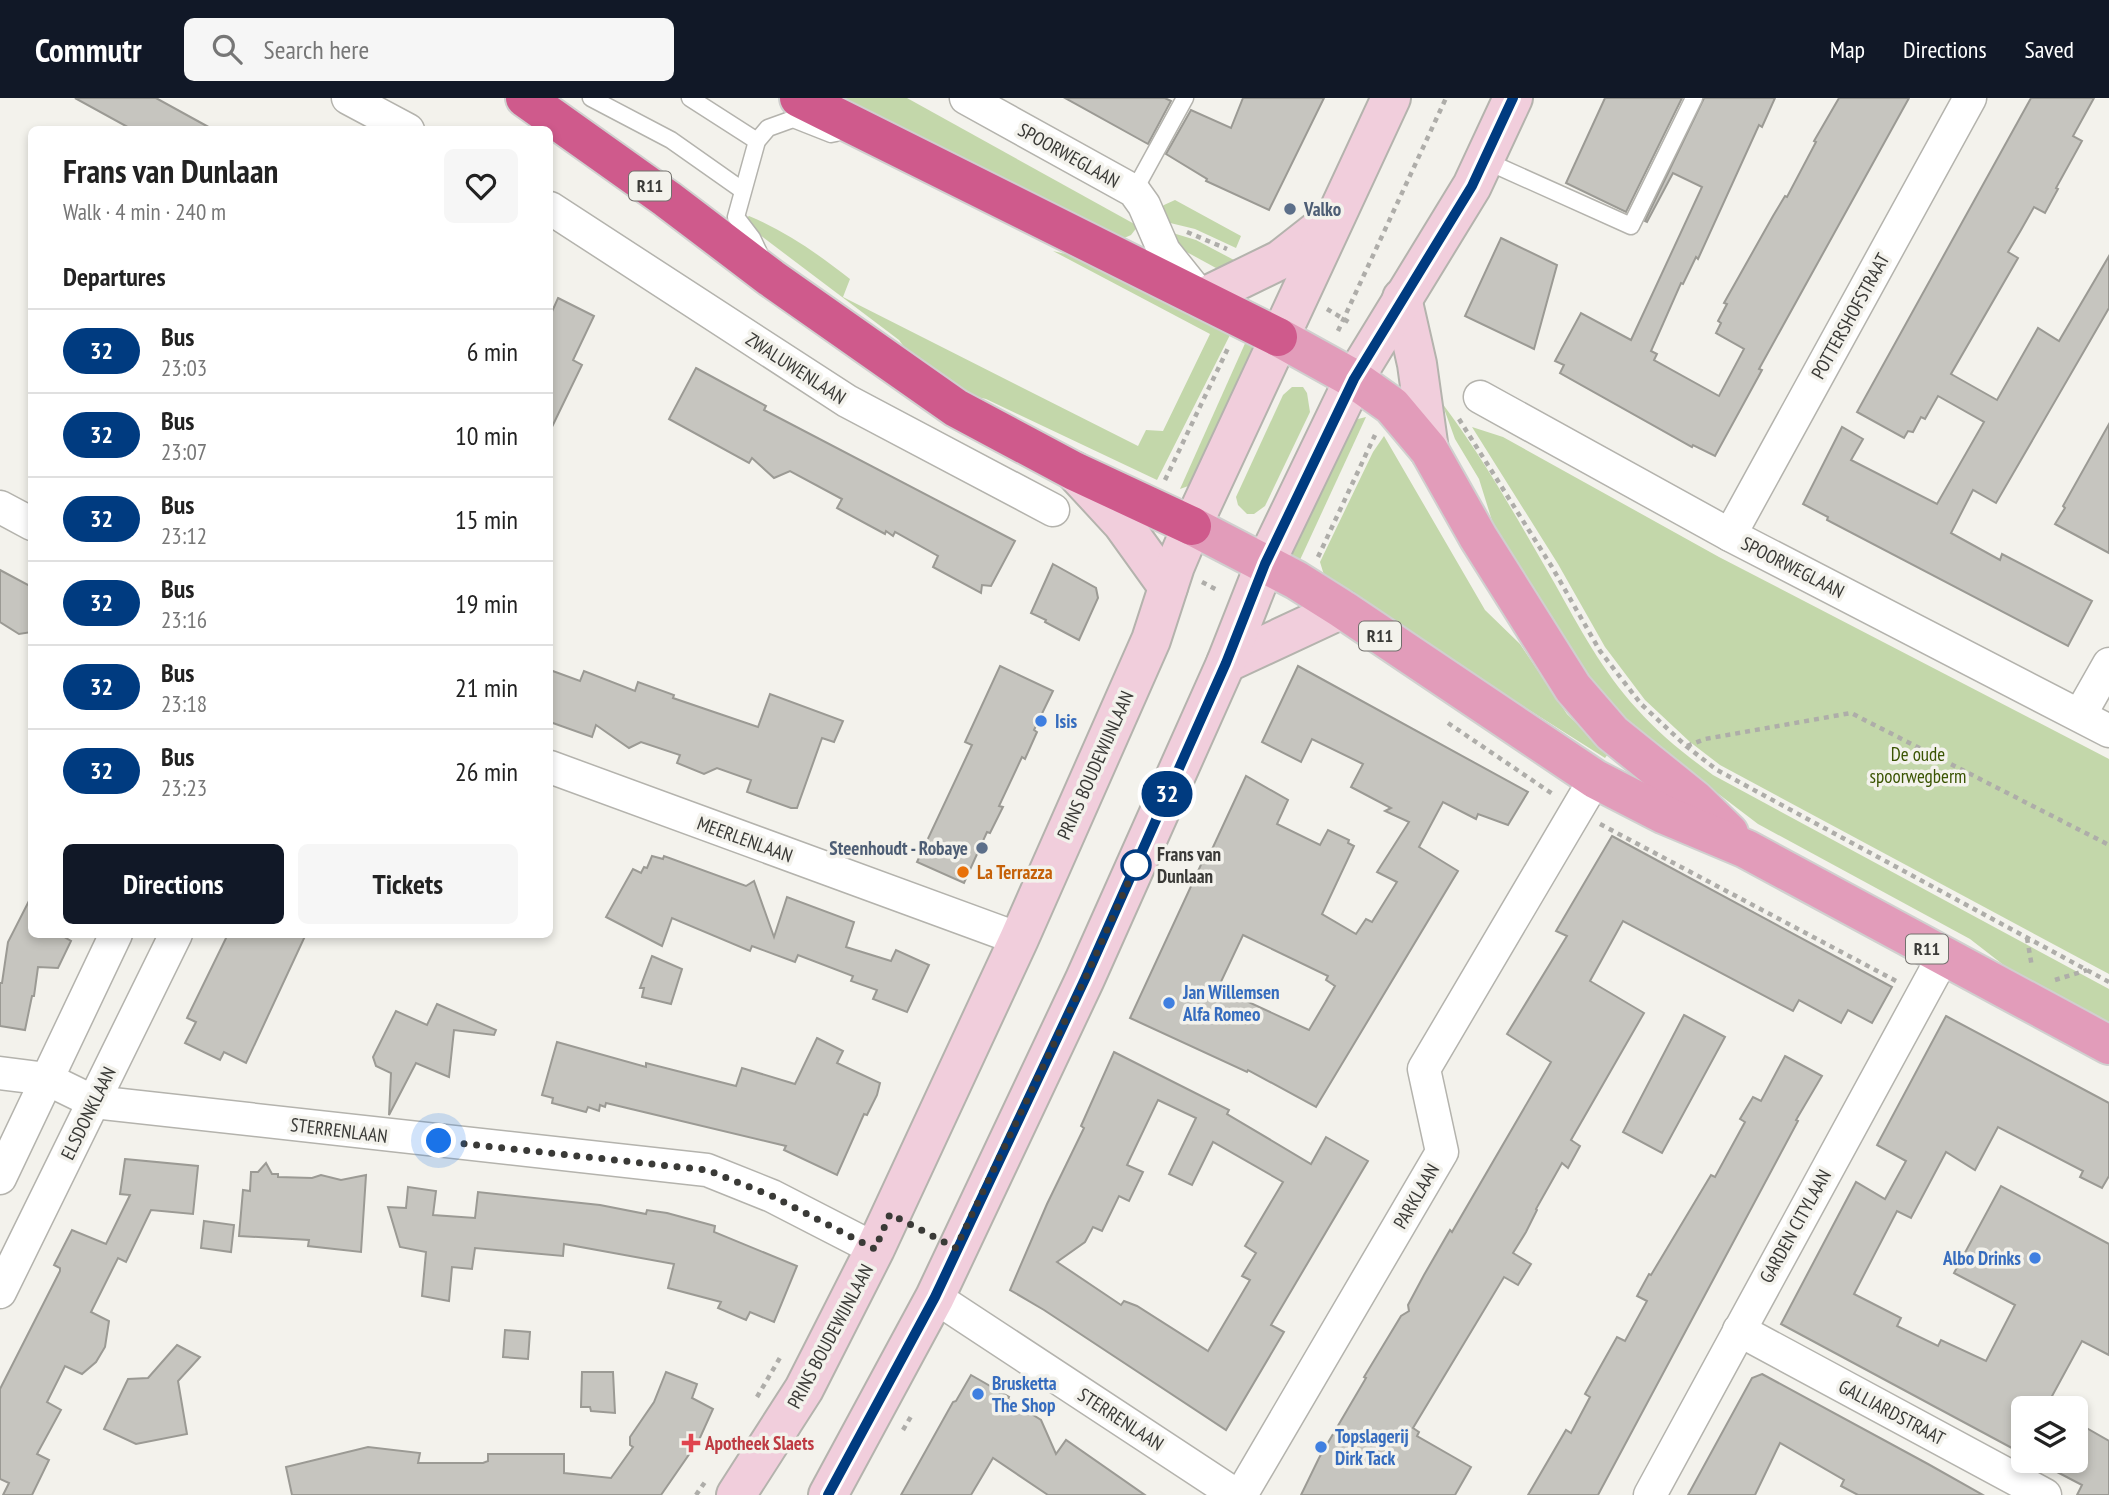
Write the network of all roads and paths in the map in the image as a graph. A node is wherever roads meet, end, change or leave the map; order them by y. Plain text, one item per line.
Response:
1 (348, 98) edge
2 (526, 98) edge
3 (591, 98) edge
4 (690, 98) edge
5 (799, 98) edge
6 (966, 98) edge
7 (1185, 98) edge
8 (1391, 98) edge
9 (1446, 98) edge
10 (1513, 98) edge
11 (1694, 98) edge
12 (1970, 98) edge
13 (400, 126) edge
14 (860, 128) junction
15 (757, 141) junction
16 (1484, 160) junction
17 (742, 190) junction
18 (1134, 191) junction
19 (553, 210) edge
20 (1338, 215) junction
21 (1152, 224) junction
22 (1254, 273) junction
23 (771, 278) junction
24 (1300, 293) junction
25 (1202, 298) junction
26 (1402, 298) junction
27 (1238, 316) junction
28 (1344, 319) junction
29 (1338, 331) dead end
30 (1278, 337) junction
31 (1378, 339) junction
32 (1354, 379) junction
33 (1467, 404) joint
34 (1392, 407) junction
35 (1429, 450) junction
36 (1074, 471) junction
37 (0, 507) edge
38 (1152, 507) junction
39 (1053, 510) dead end
40 (28, 522) edge
41 (1192, 526) junction
42 (1730, 535) junction
43 (1265, 564) junction
44 (1171, 577) junction
45 (1306, 587) junction
46 (1250, 608) junction
47 (1342, 609) junction
48 (1226, 663) junction
49 (2109, 664) edge
50 (2080, 715) junction
51 (2109, 731) edge
52 (1686, 746) junction
53 (553, 768) edge
54 (1595, 779) junction
55 (2109, 845) edge
56 (1746, 849) junction
57 (2027, 937) junction
58 (114, 938) edge
59 (174, 938) edge
60 (1019, 939) junction
61 (1942, 957) junction
62 (2033, 974) dead end
63 (2109, 982) edge
64 (2109, 1045) edge
65 (0, 1073) edge
66 (47, 1079) junction
67 (94, 1102) junction
68 (0, 1178) edge
69 (875, 1249) junction
70 (0, 1292) edge
71 (935, 1297) junction
72 (1739, 1330) junction
73 (787, 1346) dead end
74 (751, 1406) dead end
75 (723, 1485) edge
76 (698, 1494) edge
77 (828, 1495) edge
78 (1238, 1495) edge
79 (1650, 1495) edge
80 (2045, 1495) edge

1 - 13 street
2 - 23 highway, R11
3 - 17 lane
4 - 15 lane
5 - 14 highway, R11
6 - 18 street, SPOORWEGLAAN
7 - 18 lane
8 - 20 main road, PRINS BOUDEWIJNLAAN
9 - 28 path
10 - 16 main road
11 - 16 lane
12 - 42 street, POTTERSHOFSTRAAT
14 - 15 lane
14 - 25 highway, R11
15 - 17 lane
16 - 26 main road
17 - 23 lane
18 - 21 street, SPOORWEGLAAN
19 - 39 street, ZWALUWENLAAN
20 - 22 main road
20 - 24 main road, PRINS BOUDEWIJNLAAN
21 - 22 path
21 - 25 street, SPOORWEGLAAN
22 - 25 main road
23 - 36 highway, R11
24 - 28 path
24 - 30 main road, PRINS BOUDEWIJNLAAN
25 - 27 highway, R11
26 - 31 main road
26 - 35 main road
27 - 30 highway, R11
27 - 38 path
28 - 29 path
28 - 31 path
30 - 32 main road, R11
30 - 41 main road, PRINS BOUDEWIJNLAAN
31 - 32 main road
32 - 34 main road, R11
32 - 43 main road
33 - 42 street, SPOORWEGLAAN
33 - 52 path
34 - 35 main road, R11
34 - 45 path
35 - 56 main road, R11
36 - 38 highway, R11
36 - 44 main road
37 - 40 street
38 - 41 highway, R11
41 - 43 main road, R11
41 - 44 main road, PRINS BOUDEWIJNLAAN
42 - 50 street, SPOORWEGLAAN
43 - 45 main road, R11
43 - 46 main road
44 - 46 path
44 - 60 main road, PRINS BOUDEWIJNLAAN
45 - 47 main road, R11
46 - 48 main road
47 - 48 main road
47 - 54 main road, R11
48 - 71 main road
49 - 50 street
50 - 51 street, SPOORWEGLAAN
52 - 55 path
52 - 57 path
53 - 60 street, MEERLENLAAN
54 - 56 main road, R11
54 - 78 street, PARKLAAN
56 - 61 main road, R11
57 - 62 path
57 - 63 path
58 - 66 street
59 - 67 street, ELSDONKLAAN
60 - 69 main road, PRINS BOUDEWIJNLAAN
61 - 64 main road, R11
61 - 72 street, GARDEN CITYLAAN
65 - 66 street, STERRENLAAN
66 - 67 street, STERRENLAAN
66 - 68 street
67 - 69 street, STERRENLAAN
67 - 70 street, ELSDONKLAAN
69 - 75 main road, PRINS BOUDEWIJNLAAN
71 - 77 main road
71 - 78 street, STERRENLAAN
72 - 79 street, GARDEN CITYLAAN
72 - 80 street, GALLIARDSTRAAT
73 - 74 path
75 - 76 path

